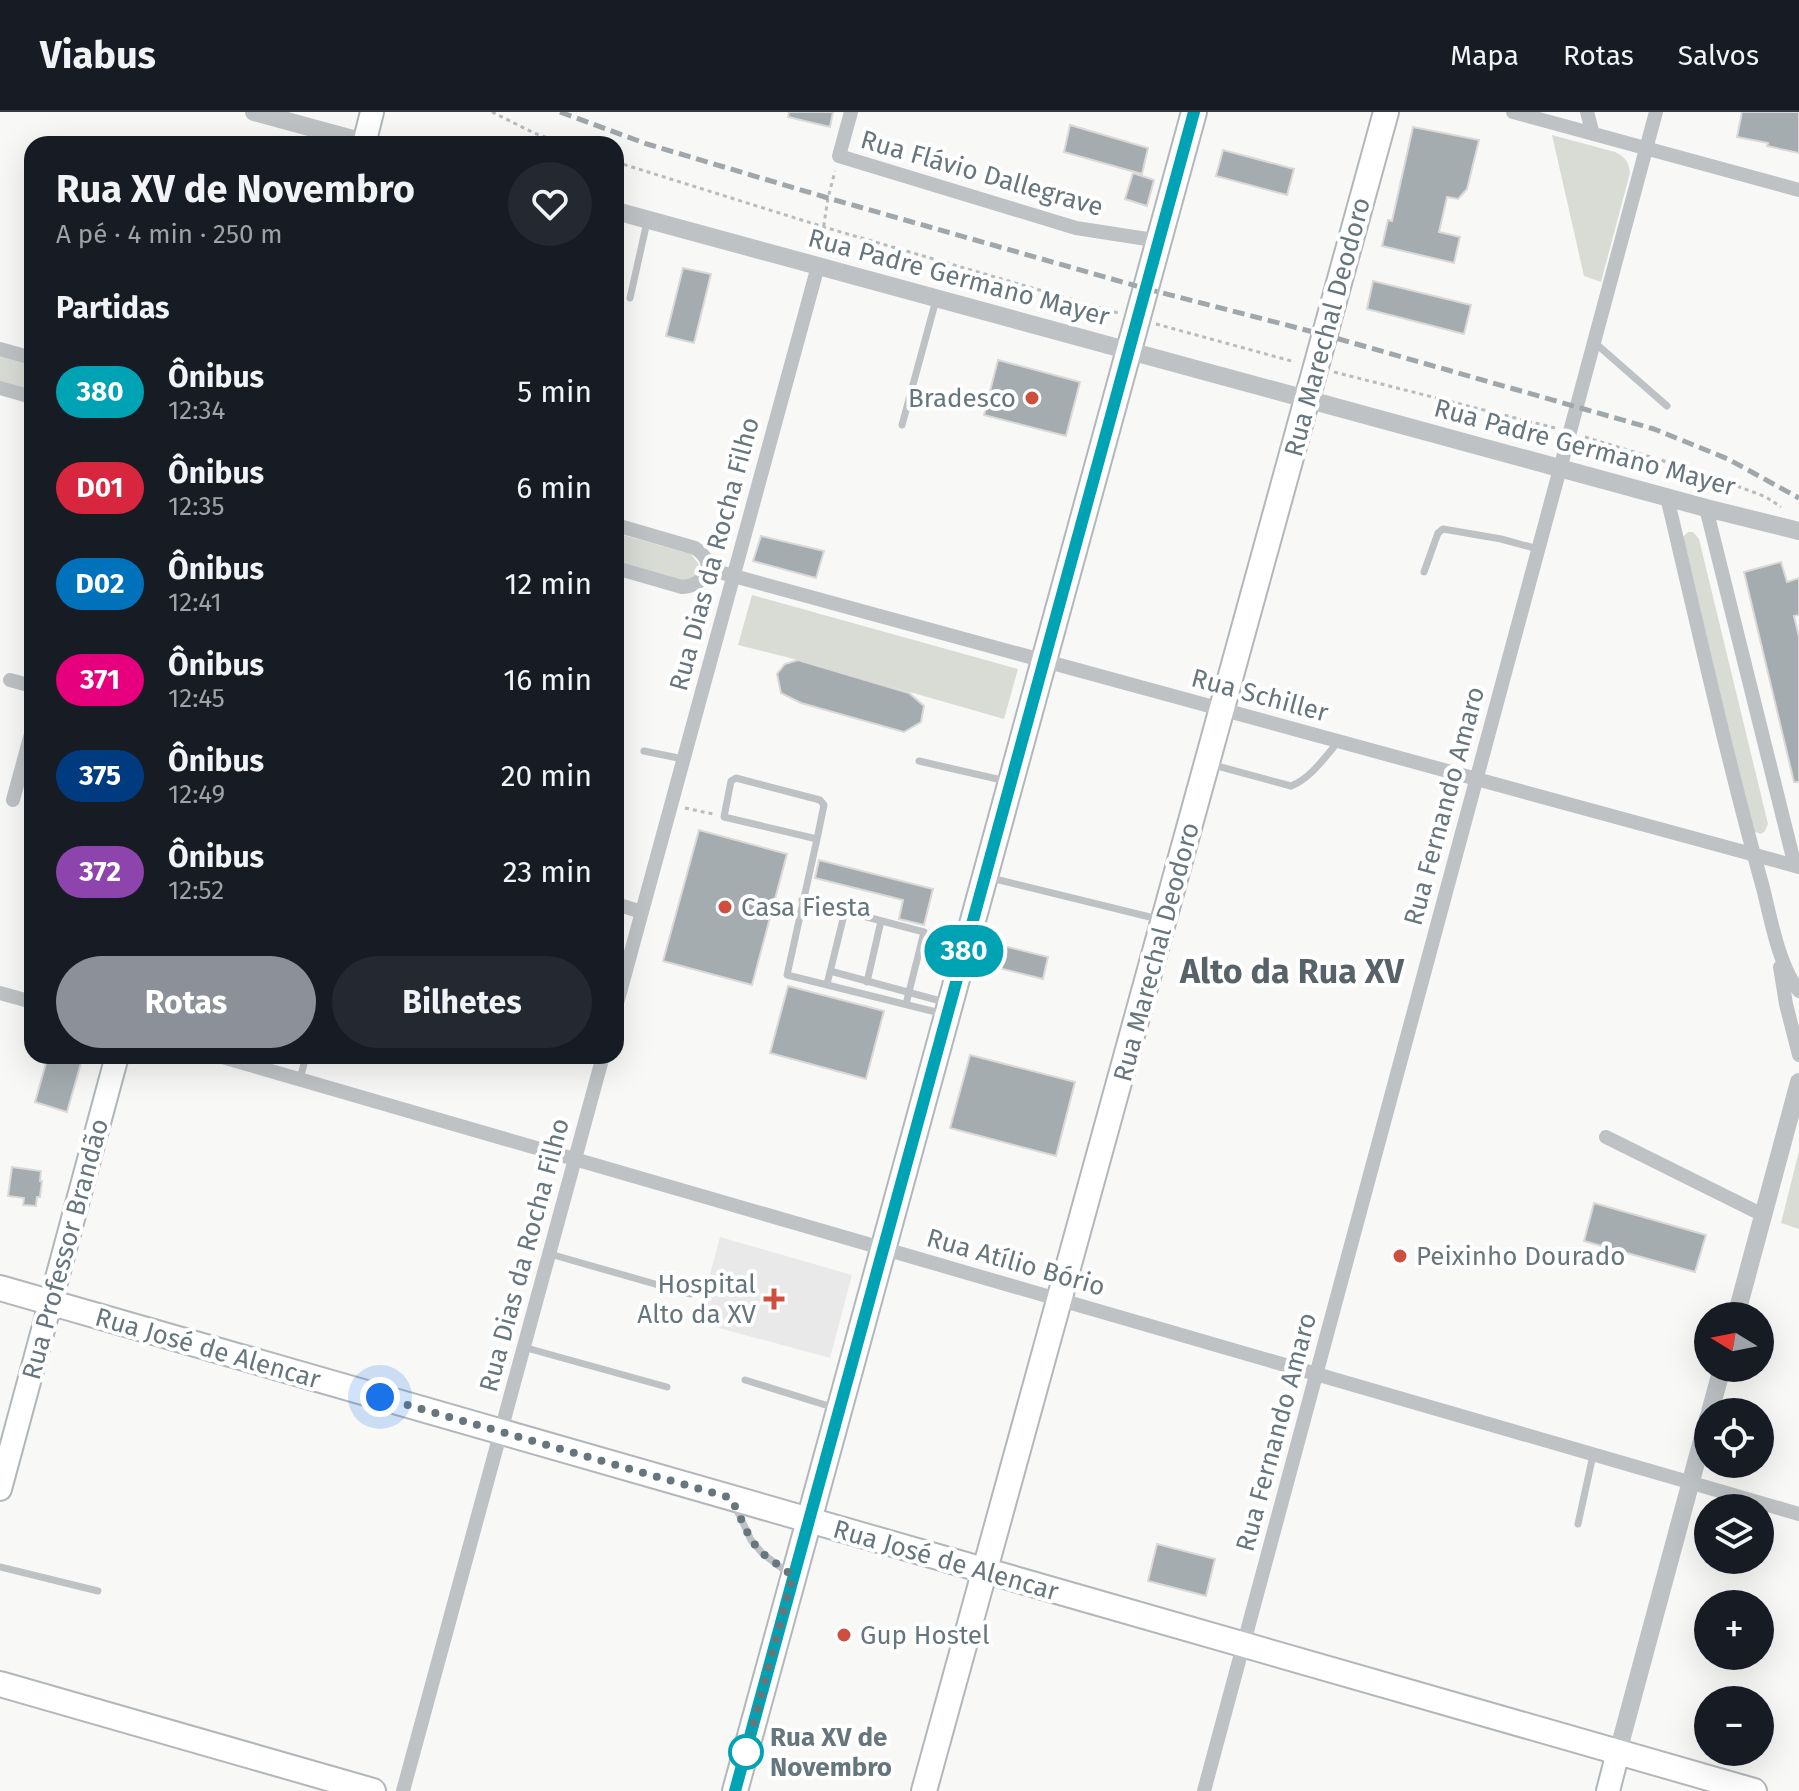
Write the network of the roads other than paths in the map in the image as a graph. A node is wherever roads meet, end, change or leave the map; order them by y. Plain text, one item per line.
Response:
1 (254, 112) edge
2 (372, 112) edge
3 (851, 112) edge
4 (1194, 112) edge
5 (1386, 112) edge
6 (1513, 112) edge
7 (1587, 112) edge
8 (1656, 112) edge
9 (1593, 134) junction
10 (341, 136) edge
11 (367, 136) edge
12 (1646, 148) junction
13 (1799, 190) edge
14 (624, 213) edge
15 (648, 220) junction
16 (1160, 241) junction
17 (818, 266) junction
18 (630, 298) dead end
19 (937, 298) junction
20 (1594, 342) junction
21 (0, 349) edge
22 (1129, 350) junction
23 (24, 356) edge
24 (0, 388) edge
25 (24, 395) edge
26 (1308, 399) junction
27 (1667, 406) dead end
28 (902, 425) dead end
29 (1560, 468) junction
30 (1667, 497) junction
31 (1706, 508) junction
32 (624, 527) edge
33 (1799, 531) edge
34 (1538, 549) junction
35 (708, 569) junction
36 (624, 570) edge
37 (1424, 572) dead end
38 (733, 577) junction
39 (1043, 661) junction
40 (10, 680) dead end
41 (24, 684) edge
42 (1221, 710) junction
43 (1338, 742) junction
44 (644, 751) dead end
45 (24, 759) edge
46 (683, 759) junction
47 (919, 761) dead end
48 (1208, 763) junction
49 (1476, 779) junction
50 (1010, 782) junction
51 (13, 800) dead end
52 (817, 839) junction
53 (1753, 855) junction
54 (1797, 867) edge
55 (984, 876) junction
56 (802, 900) junction
57 (624, 906) edge
58 (845, 911) junction
59 (642, 912) junction
60 (881, 921) junction
61 (1164, 921) junction
62 (1781, 954) junction
63 (830, 971) junction
64 (624, 978) edge
65 (867, 982) junction
66 (827, 984) junction
67 (1799, 991) edge
68 (0, 993) edge
69 (909, 993) junction
70 (24, 1000) edge
71 (906, 1004) junction
72 (948, 1009) junction
73 (1799, 1055) edge
74 (115, 1064) edge
75 (247, 1064) edge
76 (304, 1064) edge
77 (601, 1064) edge
78 (300, 1079) junction
79 (1799, 1082) edge
80 (1606, 1137) dead end
81 (574, 1159) junction
82 (1763, 1215) junction
83 (882, 1248) junction
84 (549, 1254) junction
85 (0, 1288) edge
86 (690, 1294) dead end
87 (1060, 1300) junction
88 (51, 1302) junction
89 (1740, 1302) edge
90 (523, 1347) junction
91 (1316, 1374) junction
92 (745, 1380) dead end
93 (667, 1387) dead end
94 (839, 1409) junction
95 (500, 1432) junction
96 (1593, 1455) junction
97 (1694, 1472) edge
98 (1691, 1483) junction
99 (0, 1489) edge
100 (731, 1498) junction
101 (1799, 1514) edge
102 (809, 1521) junction
103 (1578, 1524) dead end
104 (0, 1567) edge
105 (984, 1571) junction
106 (793, 1576) junction
107 (98, 1591) dead end
108 (1243, 1645) junction
109 (0, 1684) edge
110 (1618, 1752) junction
111 (373, 1791) edge
112 (403, 1791) edge
113 (735, 1791) edge
114 (924, 1791) edge
115 (1204, 1791) edge
116 (1608, 1791) edge
117 (1752, 1791) edge

1 - 10 street
2 - 11 main road
3 - 16 street, Rua Flávio Dallegrave
4 - 16 main road
5 - 26 main road, Rua Marechal Deodoro
6 - 9 street
7 - 9 street
8 - 12 street, Rua Fernando Amaro
9 - 12 street
12 - 13 street
12 - 20 street, Rua Fernando Amaro
14 - 15 street, Rua Padre Germano Mayer
15 - 17 street, Rua Padre Germano Mayer
15 - 18 lane
16 - 22 main road
17 - 19 street, Rua Padre Germano Mayer
17 - 38 street, Rua Dias da Rocha Filho
19 - 22 street, Rua Padre Germano Mayer
19 - 28 lane
20 - 27 lane
20 - 29 street, Rua Fernando Amaro
21 - 23 street
22 - 26 street, Rua Padre Germano Mayer
22 - 39 main road
24 - 25 street
26 - 29 street, Rua Padre Germano Mayer
26 - 42 main road, Rua Marechal Deodoro
29 - 30 street, Rua Padre Germano Mayer
29 - 34 street, Rua Fernando Amaro
30 - 31 street, Rua Padre Germano Mayer
30 - 53 street
31 - 33 street, Rua Padre Germano Mayer
31 - 54 street
32 - 35 street, Rua Schiller
34 - 37 lane
34 - 49 street, Rua Fernando Amaro
35 - 36 street
35 - 38 street, Rua Schiller
38 - 39 street, Rua Schiller
38 - 46 street, Rua Dias da Rocha Filho
39 - 42 street, Rua Schiller
39 - 50 main road
40 - 41 street
42 - 43 street, Rua Schiller
42 - 48 main road, Rua Marechal Deodoro
43 - 48 lane
43 - 49 street, Rua Schiller
44 - 46 lane
45 - 51 street
46 - 59 street, Rua Dias da Rocha Filho
47 - 50 lane
48 - 61 main road, Rua Marechal Deodoro
49 - 53 street, Rua Schiller
49 - 91 street, Rua Fernando Amaro
50 - 55 main road
52 - 52 lane
52 - 56 lane
53 - 54 street, Rua Schiller
53 - 62 street
55 - 61 lane
55 - 72 main road
56 - 58 lane
56 - 66 lane
57 - 59 street
58 - 60 lane
58 - 63 lane
59 - 64 street, Rua Dias da Rocha Filho
60 - 65 lane
60 - 69 lane
61 - 87 main road, Rua Marechal Deodoro
62 - 67 street
62 - 73 street
63 - 65 lane
63 - 66 lane
65 - 69 lane
66 - 71 lane
68 - 70 street
69 - 71 lane
69 - 72 lane
71 - 72 lane
72 - 83 main road
74 - 88 main road, Rua Professor Brandão
75 - 78 street, Rua Atílio Bório
76 - 78 lane
77 - 81 street, Rua Dias da Rocha Filho
78 - 81 street, Rua Atílio Bório
79 - 82 street
80 - 82 street
81 - 83 street, Rua Atílio Bório
81 - 84 street, Rua Dias da Rocha Filho
82 - 89 street
83 - 87 street, Rua Atílio Bório
83 - 94 main road
84 - 86 lane
84 - 90 street, Rua Dias da Rocha Filho
85 - 88 main road, Rua José de Alencar
87 - 91 street, Rua Atílio Bório
87 - 105 main road, Rua Marechal Deodoro
88 - 95 main road, Rua José de Alencar
88 - 99 main road, Rua Professor Brandão
90 - 93 lane
90 - 95 street, Rua Dias da Rocha Filho
91 - 96 street, Rua Atílio Bório
91 - 108 street, Rua Fernando Amaro
92 - 94 lane
94 - 102 main road
95 - 100 main road, Rua José de Alencar
95 - 112 street, Rua Dias da Rocha Filho
96 - 98 street, Rua Atílio Bório
96 - 103 lane
97 - 98 street
98 - 101 street, Rua Atílio Bório
98 - 110 street
100 - 102 main road, Rua José de Alencar
100 - 106 lane
102 - 105 main road, Rua José de Alencar
102 - 106 main road
104 - 107 lane
105 - 108 main road, Rua José de Alencar
105 - 114 main road, Rua Marechal Deodoro
106 - 113 main road
108 - 110 main road, Rua José de Alencar
108 - 115 street, Rua Fernando Amaro
109 - 111 main road
110 - 116 main road
110 - 117 main road, Rua José de Alencar

